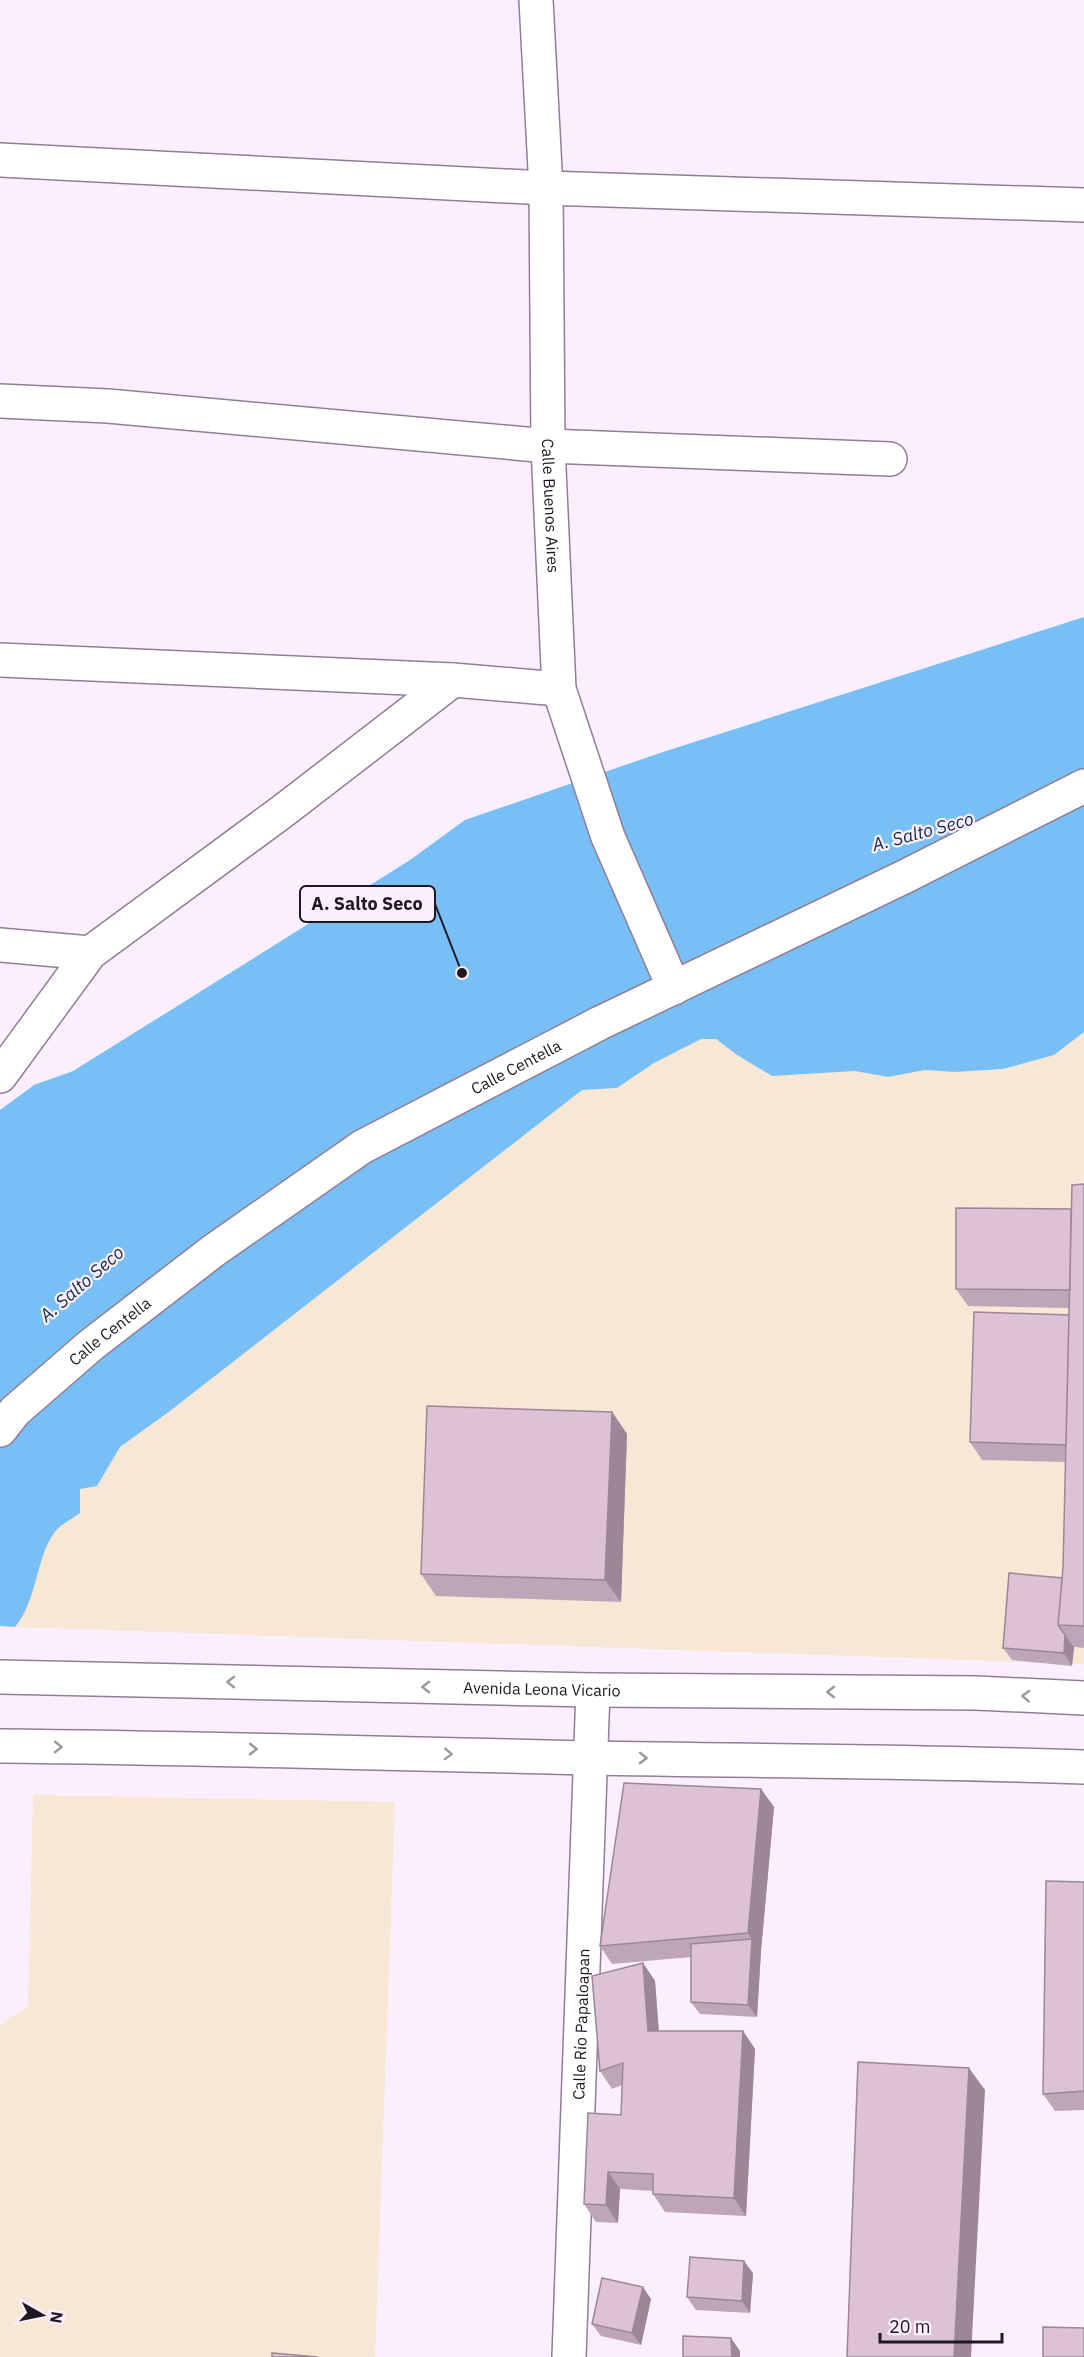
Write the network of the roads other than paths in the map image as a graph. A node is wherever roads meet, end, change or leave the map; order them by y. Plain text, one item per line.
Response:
1 (536, 0) edge
2 (0, 160) edge
3 (546, 188) junction
4 (1084, 206) edge
5 (0, 401) edge
6 (548, 446) junction
7 (890, 459) dead end
8 (0, 660) edge
9 (453, 680) junction
10 (559, 689) junction
11 (1084, 786) edge
12 (0, 945) edge
13 (90, 953) junction
14 (674, 988) junction
15 (0, 1076) edge
16 (0, 1430) edge
17 (0, 1677) edge
18 (593, 1690) junction
19 (1084, 1698) edge
20 (0, 1746) edge
21 (590, 1758) junction
22 (1084, 1767) edge
23 (569, 2357) edge

1 - 3 street, Calle Buenos Aires
2 - 3 street
3 - 4 street
3 - 6 street, Calle Buenos Aires
5 - 6 street
6 - 7 street
6 - 10 street, Calle Buenos Aires
8 - 9 street
9 - 10 street
9 - 13 street
10 - 14 street, Calle Buenos Aires
11 - 14 street, Calle Centella
12 - 13 street
13 - 15 street
14 - 16 street, Calle Centella
18 -> 17 street, Avenida Leona Vicario
19 -> 18 street, Avenida Leona Vicario
18 - 21 street, Calle Río Papaloapan
20 -> 21 street
21 -> 22 street
21 - 23 street, Calle Río Papaloapan

